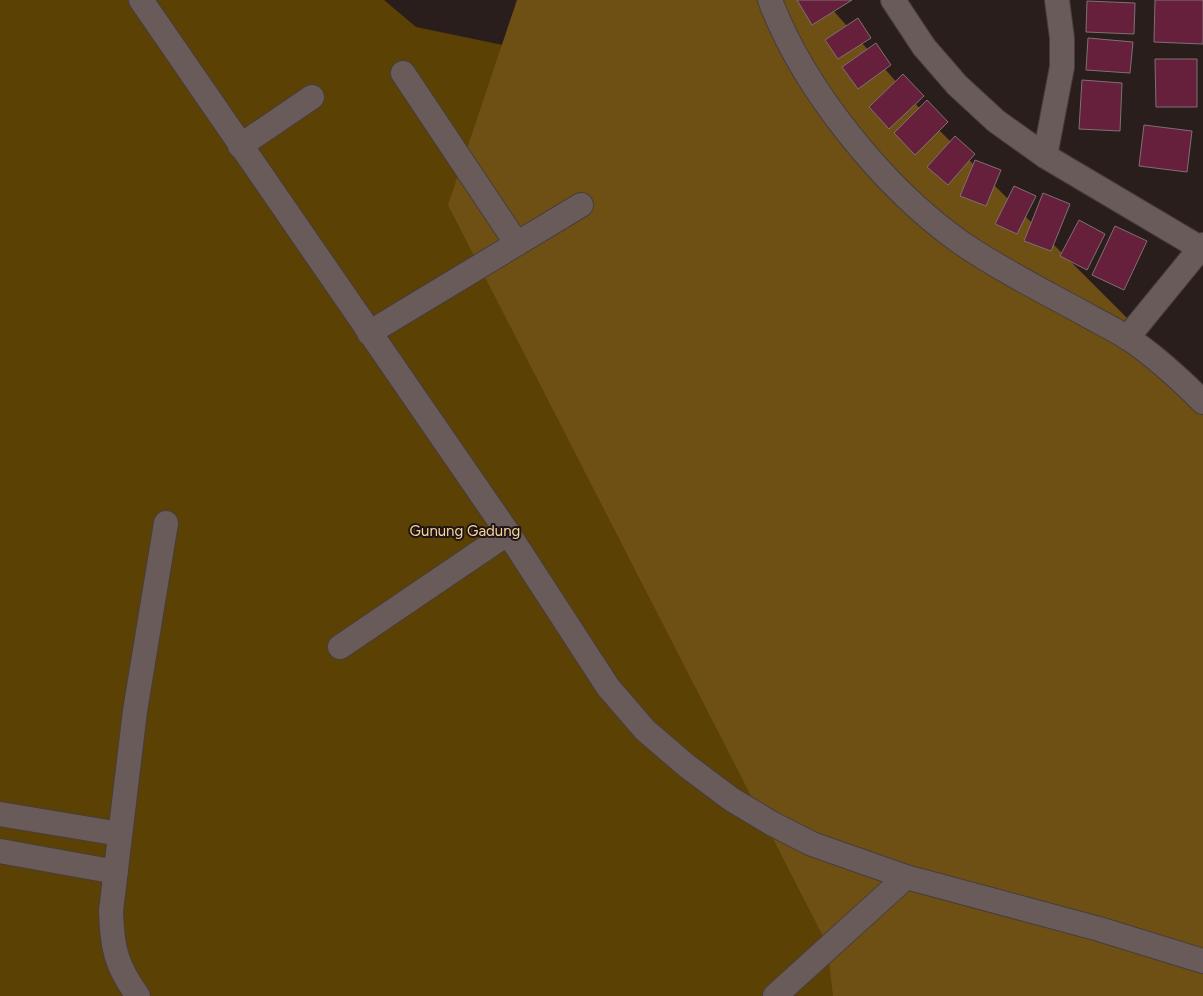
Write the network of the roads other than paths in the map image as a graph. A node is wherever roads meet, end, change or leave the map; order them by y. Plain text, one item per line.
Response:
1 (141, 0) edge
2 (770, 0) edge
3 (893, 0) edge
4 (1057, 0) edge
5 (403, 72) dead end
6 (312, 98) dead end
7 (240, 146) junction
8 (1045, 156) junction
9 (581, 205) dead end
10 (517, 244) junction
11 (1202, 247) edge
12 (369, 333) junction
13 (1127, 338) junction
14 (1203, 402) edge
15 (166, 523) dead end
16 (508, 534) junction
17 (340, 646) dead end
18 (0, 814) edge
19 (120, 834) junction
20 (0, 851) edge
21 (116, 872) junction
22 (906, 877) junction
23 (1203, 961) edge
24 (138, 996) edge
25 (775, 996) edge

1 - 7 street
2 - 13 street
3 - 8 street
4 - 8 street
5 - 10 street
6 - 7 street
7 - 12 street
8 - 11 street
9 - 10 street
10 - 12 street
11 - 13 street
12 - 16 street
13 - 14 street
15 - 19 street
16 - 17 street
16 - 22 street
18 - 19 street
19 - 21 street
20 - 21 street
21 - 24 street
22 - 23 street
22 - 25 street

